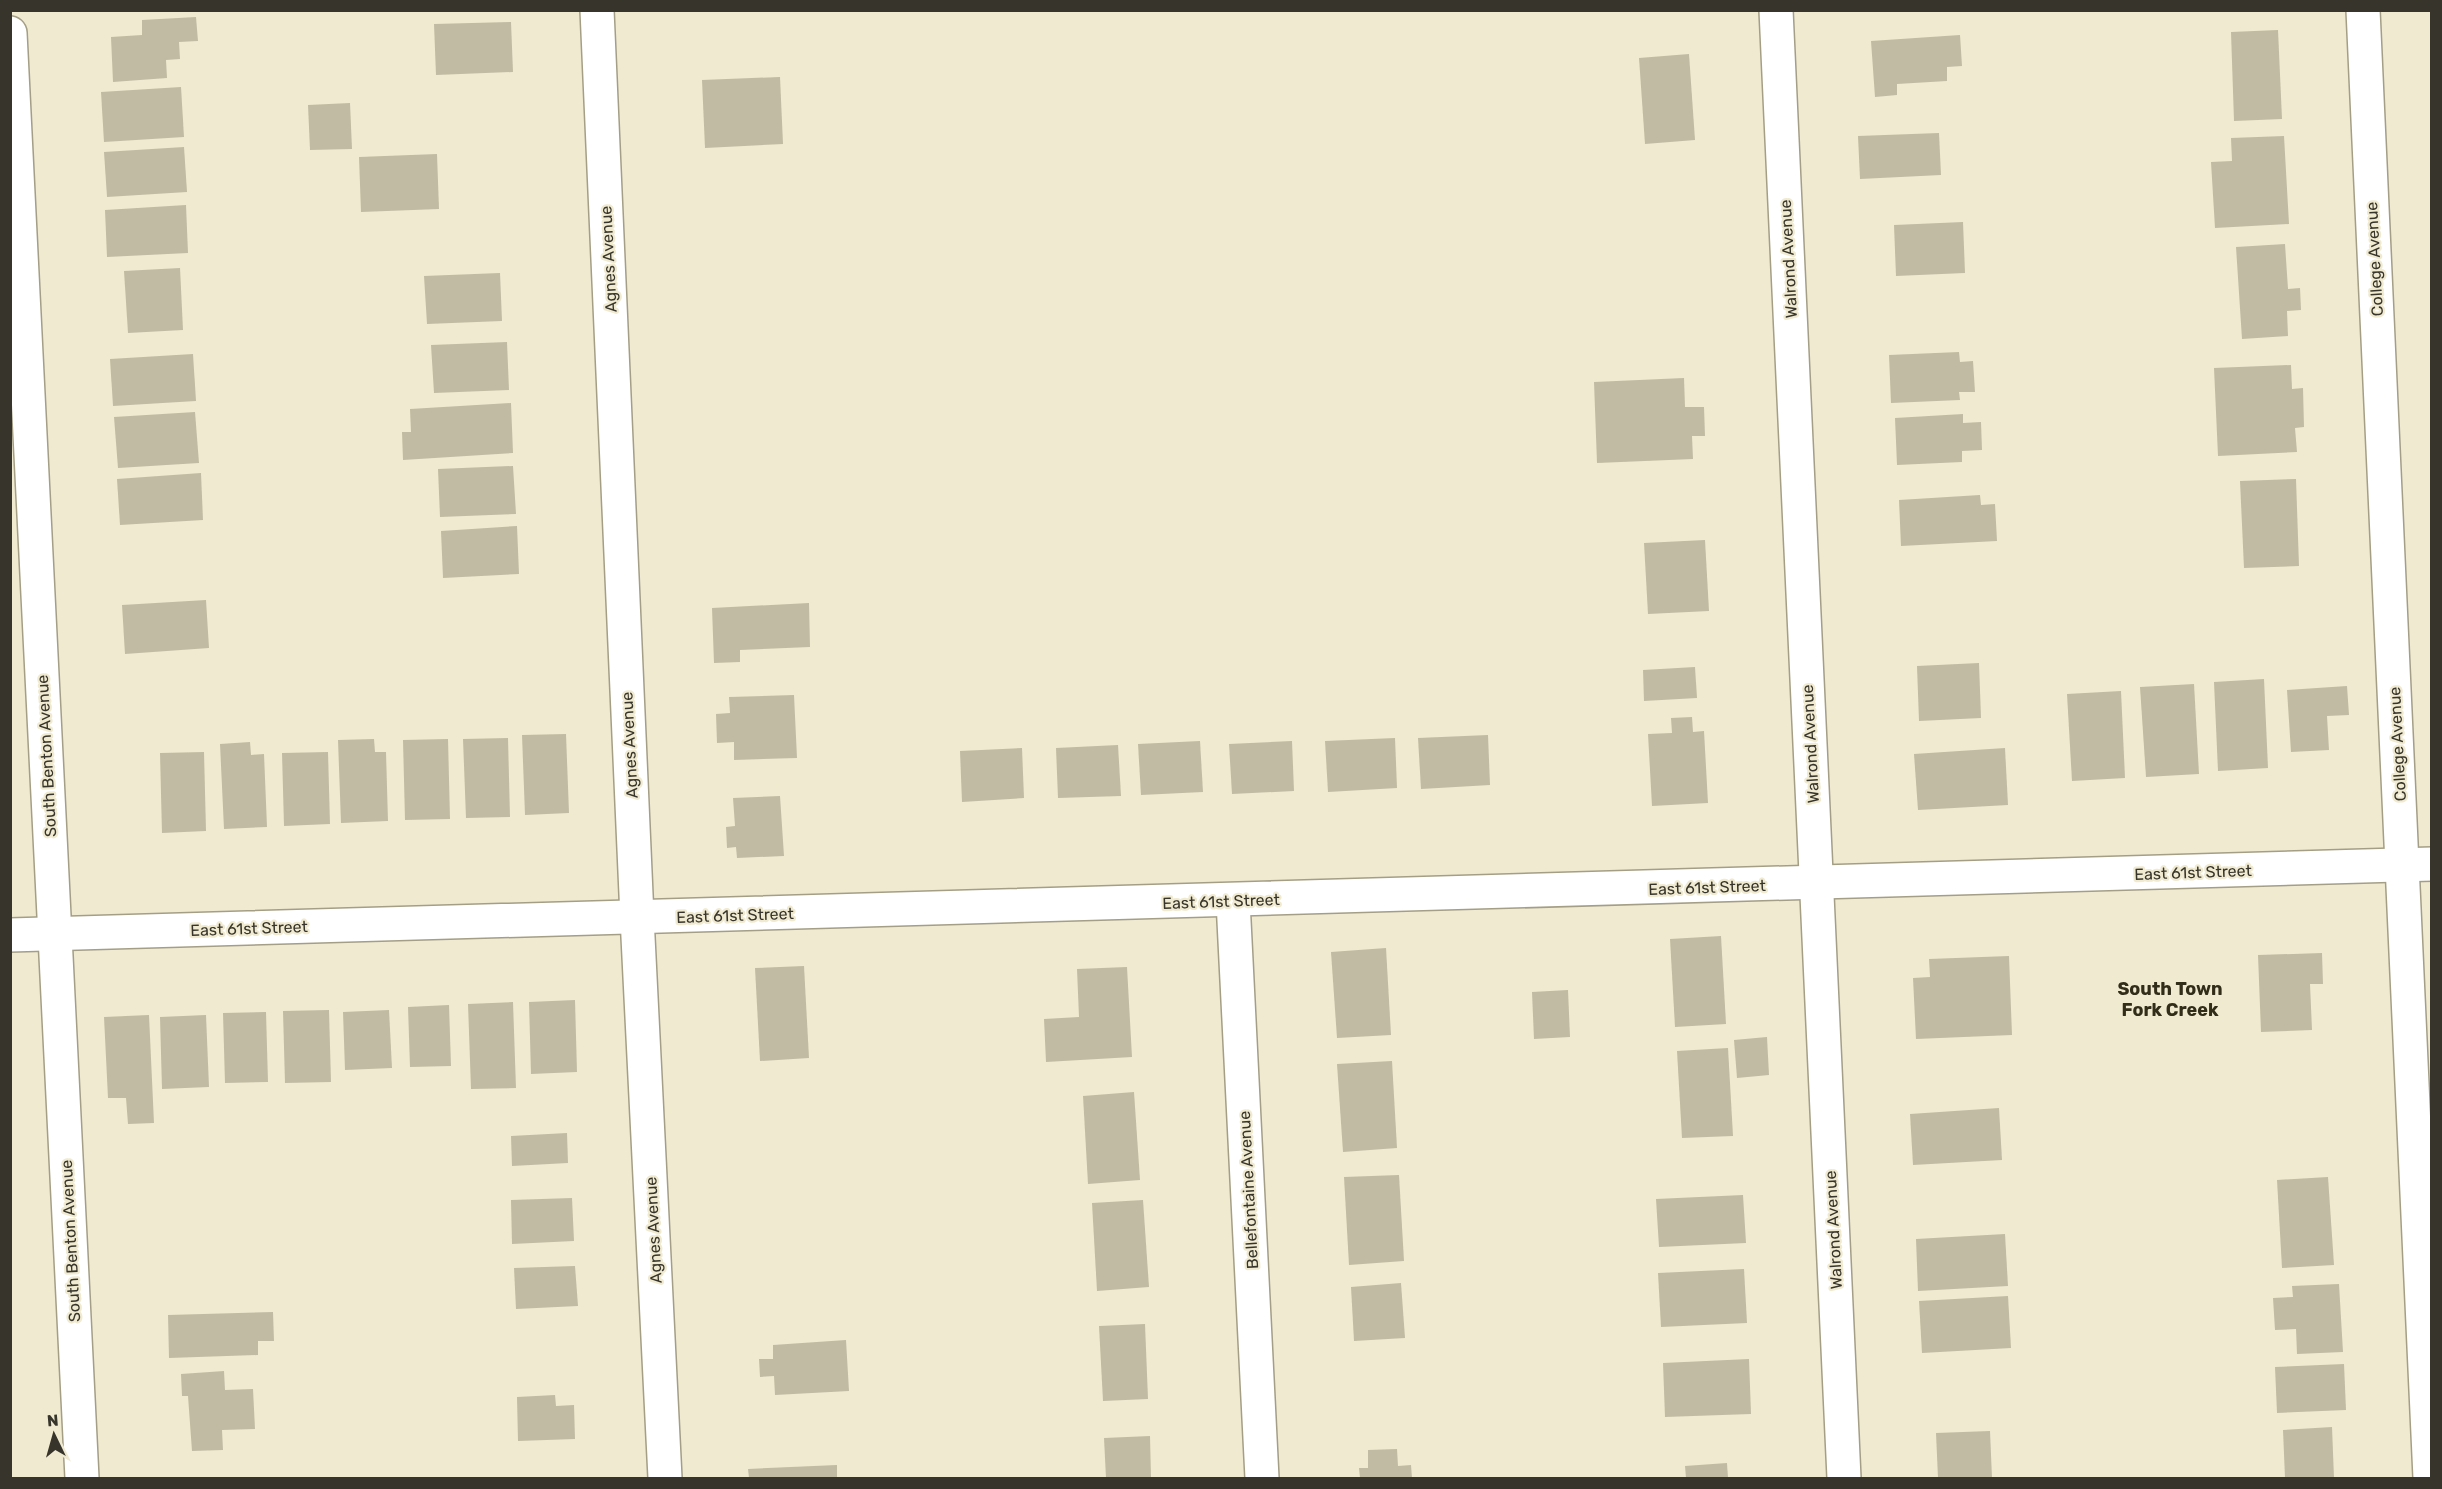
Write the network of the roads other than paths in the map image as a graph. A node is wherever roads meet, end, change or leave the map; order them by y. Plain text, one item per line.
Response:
1 (597, 10) edge
2 (1776, 10) edge
3 (2363, 10) edge
4 (10, 33) edge
5 (2417, 865) edge
6 (1817, 884) junction
7 (1233, 901) junction
8 (637, 917) junction
9 (55, 934) junction
10 (10, 935) edge
11 (82, 1479) edge
12 (665, 1479) edge
13 (1262, 1479) edge
14 (1844, 1479) edge
15 (2430, 1479) edge

1 - 8 street, Agnes Avenue
2 - 6 street, Walrond Avenue
3 - 5 street, College Avenue
4 - 9 street, South Benton Avenue
5 - 6 street, East 61st Street
5 - 15 street, College Avenue
6 - 7 street, East 61st Street
6 - 14 street, Walrond Avenue
7 - 8 street, East 61st Street
7 - 13 street, Bellefontaine Avenue
8 - 9 street, East 61st Street
8 - 12 street, Agnes Avenue
9 - 10 street, East 61st Street
9 - 11 street, South Benton Avenue

